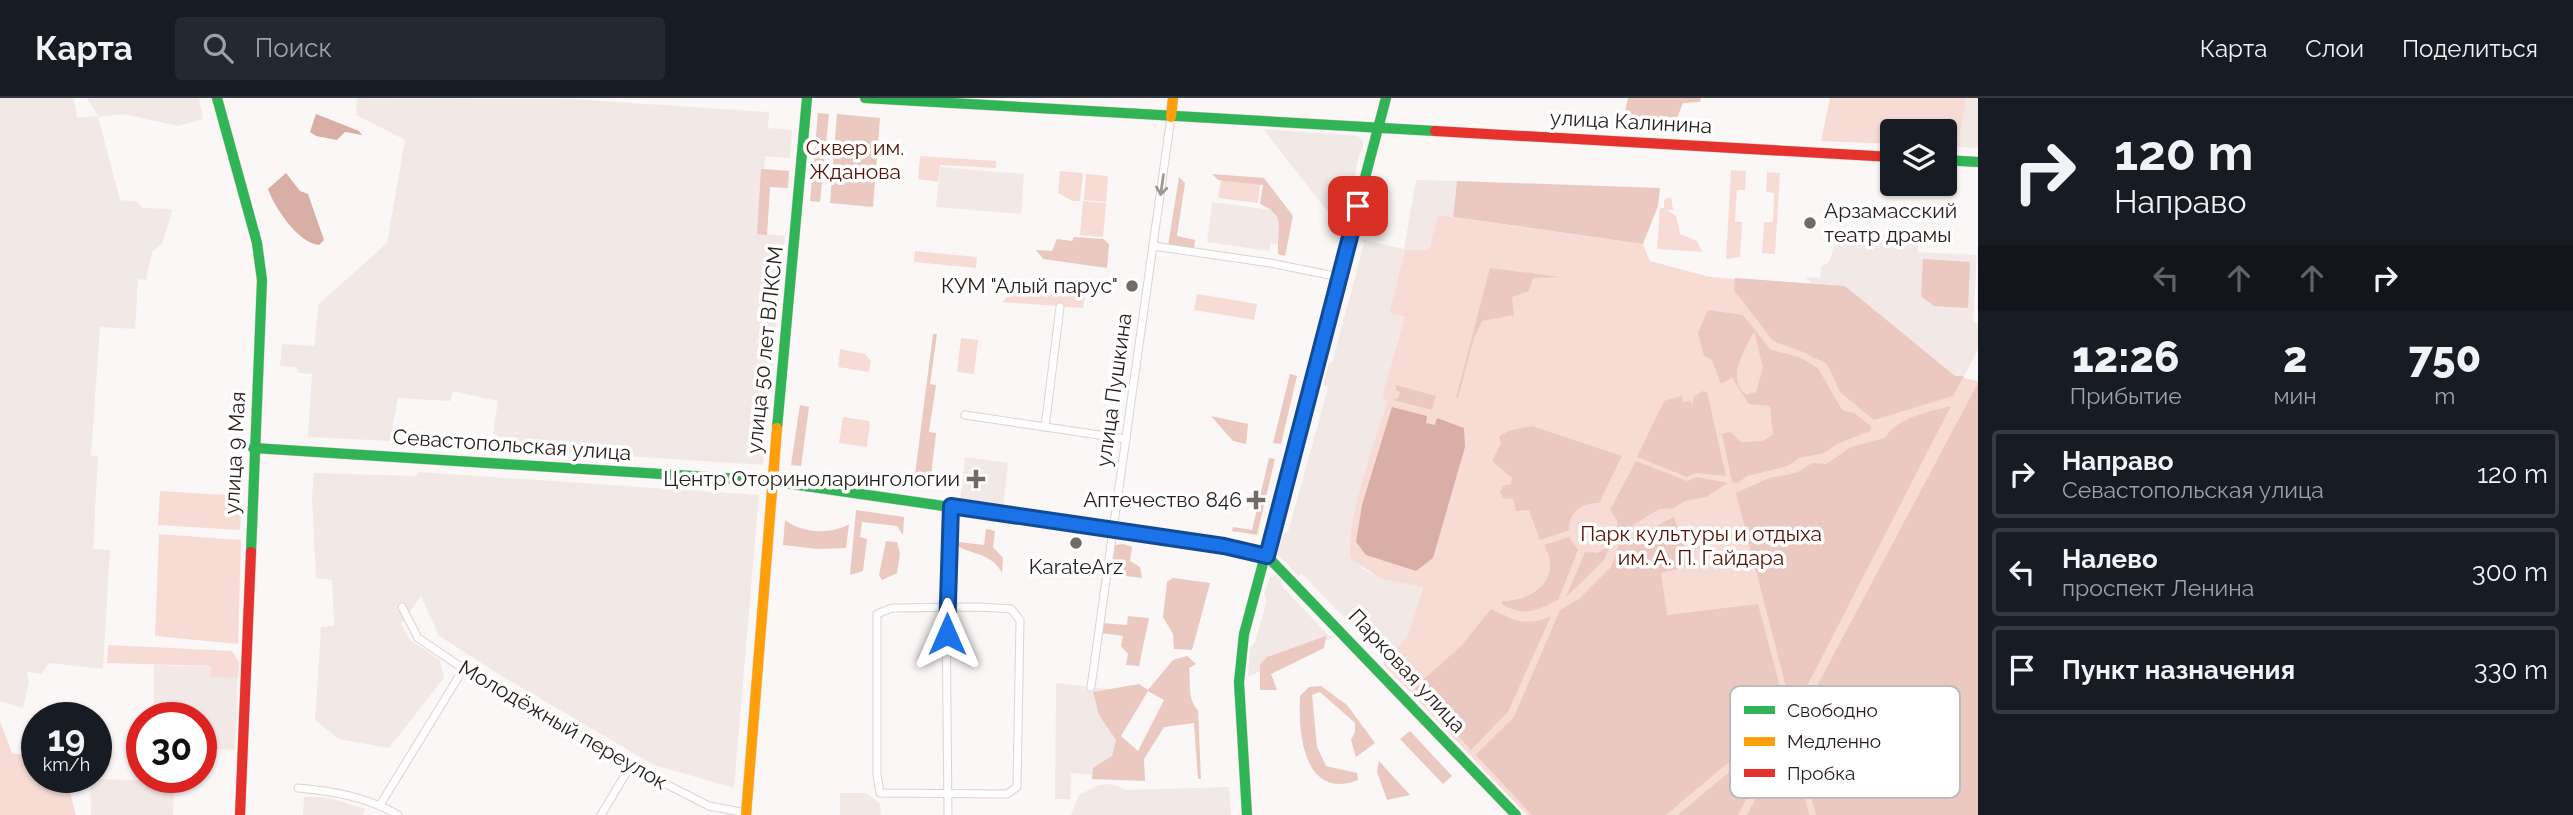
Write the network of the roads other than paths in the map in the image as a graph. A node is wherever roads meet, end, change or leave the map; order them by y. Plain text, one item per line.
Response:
1 (217, 98) edge
2 (807, 98) edge
3 (865, 98) edge
4 (1173, 98) edge
5 (1387, 98) edge
6 (1171, 117) junction
7 (1379, 128) junction
8 (1880, 156) edge
9 (1957, 161) edge
10 (1978, 162) edge
11 (1153, 246) junction
12 (1339, 277) junction
13 (1060, 307) dead end
14 (965, 415) dead end
15 (1045, 427) junction
16 (1126, 439) junction
17 (253, 448) junction
18 (771, 481) junction
19 (951, 506) junction
20 (1115, 531) junction
21 (1267, 556) junction
22 (402, 607) dead end
23 (946, 607) junction
24 (464, 668) junction
25 (1091, 688) dead end
26 (631, 765) junction
27 (298, 788) dead end
28 (947, 794) junction
29 (380, 805) junction
30 (746, 814) edge
31 (240, 815) edge
32 (398, 815) edge
33 (601, 815) edge
34 (948, 815) edge
35 (1247, 815) edge
36 (1516, 815) edge

1 - 17 street, улица 9 Мая
2 - 18 street, улица 50 лет ВЛКСМ
3 - 6 street, улица Калинина
4 - 6 street, улица Пушкина
5 - 7 street
6 - 7 street, улица Калинина
6 -> 11 street, улица Пушкина
7 - 8 street, улица Калинина
7 - 12 street
9 - 10 street
11 - 12 street
11 - 16 street, улица Пушкина
12 - 21 street
13 - 15 street
14 - 15 street
15 - 16 street
16 - 20 street, улица Пушкина
17 - 18 street, Севастопольская улица
17 - 31 street, улица 9 Мая
18 - 19 street, Севастопольская улица
18 - 30 street, улица 50 лет ВЛКСМ
19 - 20 street, Севастопольская улица
19 - 23 street
20 - 21 street, Севастопольская улица
20 - 25 street, улица Пушкина
21 - 35 street
21 - 36 street, Парковая улица
22 - 24 street, Молодёжный переулок
23 - 28 street
23 - 28 street
23 - 28 street
24 - 26 street, Молодёжный переулок
24 - 29 street
26 - 30 street, Молодёжный переулок
26 - 33 street
27 - 29 street
28 - 34 street
29 - 32 street

